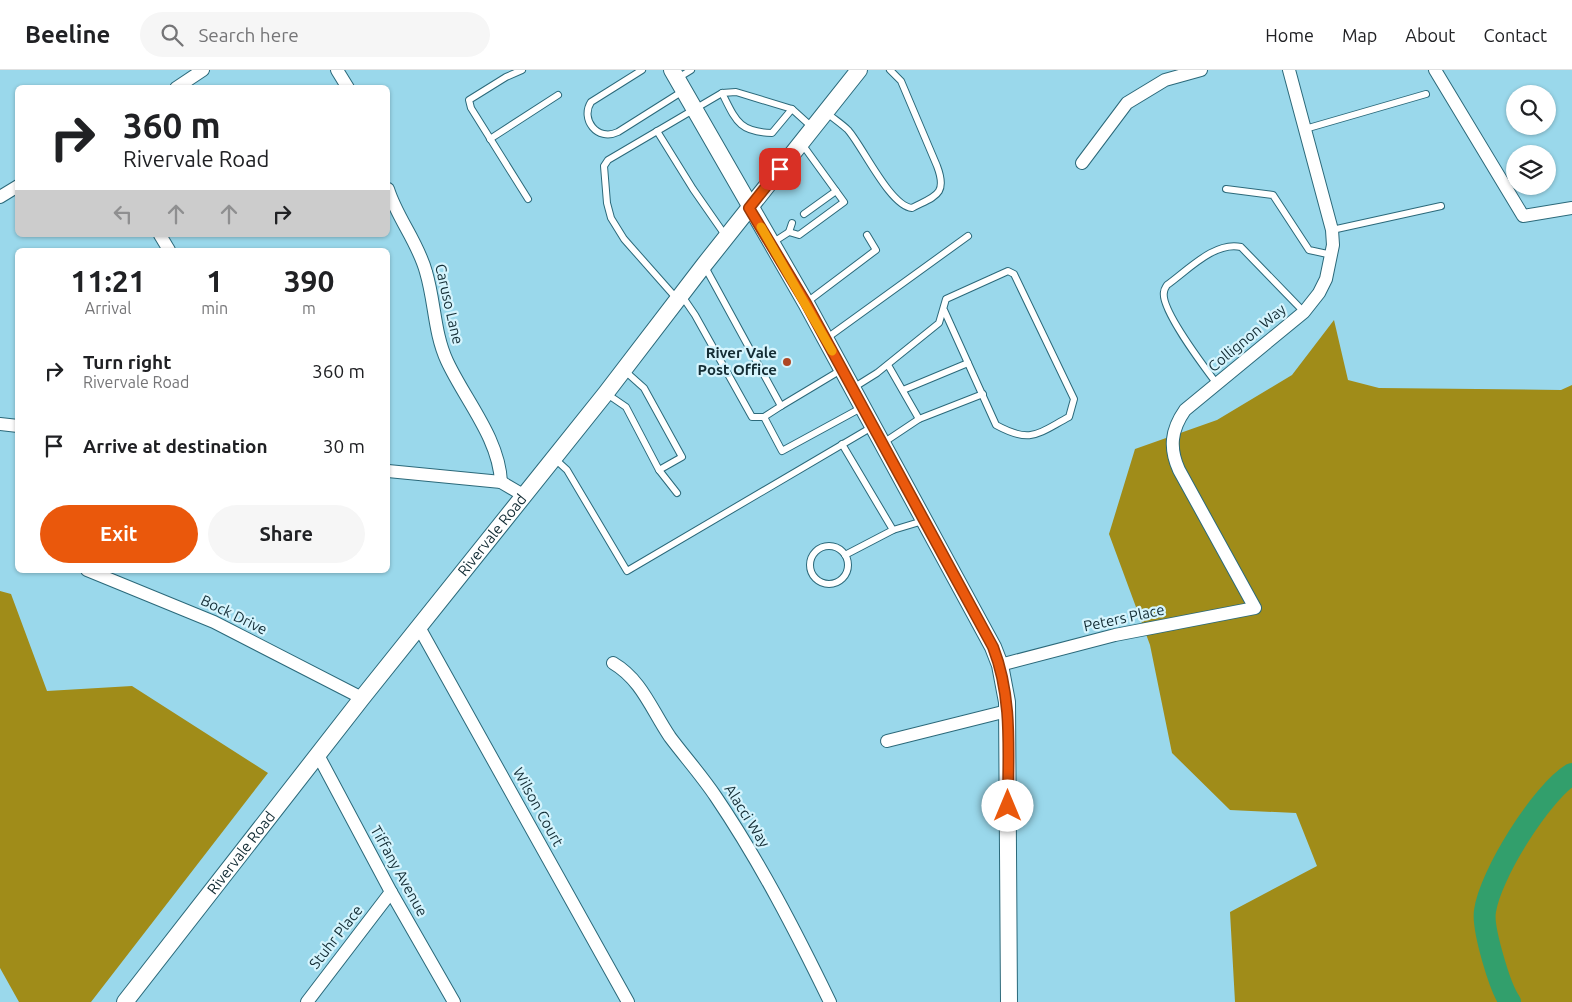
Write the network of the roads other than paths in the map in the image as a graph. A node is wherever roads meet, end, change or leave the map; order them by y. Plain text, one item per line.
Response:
1 (203, 70) edge
2 (337, 70) edge
3 (522, 70) edge
4 (642, 70) edge
5 (691, 70) edge
6 (859, 70) edge
7 (890, 70) edge
8 (1202, 70) edge
9 (1289, 70) edge
10 (1435, 70) edge
11 (677, 80) edge
12 (180, 85) edge
13 (346, 85) edge
14 (722, 94) junction
15 (1426, 94) dead end
16 (558, 95) dead end
17 (792, 109) junction
18 (694, 110) junction
19 (826, 112) junction
20 (813, 128) junction
21 (1305, 129) junction
22 (657, 131) junction
23 (490, 139) junction
24 (801, 143) junction
25 (1082, 163) dead end
26 (15, 188) edge
27 (1226, 189) dead end
28 (836, 191) junction
29 (390, 196) edge
30 (0, 197) edge
31 (528, 199) dead end
32 (1441, 206) dead end
33 (749, 208) junction
34 (1572, 208) edge
35 (804, 214) dead end
36 (792, 223) dead end
37 (1332, 230) junction
38 (789, 232) junction
39 (867, 235) dead end
40 (726, 236) junction
41 (968, 236) dead end
42 (161, 237) edge
43 (771, 243) junction
44 (168, 248) edge
45 (1332, 255) junction
46 (704, 265) junction
47 (679, 298) junction
48 (806, 303) junction
49 (944, 310) junction
50 (1304, 312) junction
51 (825, 340) junction
52 (968, 362) junction
53 (888, 364) junction
54 (624, 370) junction
55 (842, 370) junction
56 (1217, 384) junction
57 (852, 389) junction
58 (902, 390) junction
59 (606, 393) junction
60 (983, 394) junction
61 (781, 406) junction
62 (862, 407) junction
63 (764, 416) junction
64 (919, 419) junction
65 (0, 424) edge
66 (15, 426) edge
67 (873, 426) junction
68 (842, 444) junction
69 (882, 444) junction
70 (554, 458) junction
71 (659, 470) junction
72 (390, 471) edge
73 (501, 482) junction
74 (677, 493) dead end
75 (523, 495) junction
76 (924, 520) junction
77 (893, 530) junction
78 (846, 555) junction
79 (95, 573) edge
80 (1255, 608) joint
81 (420, 628) junction
82 (613, 663) dead end
83 (1000, 665) junction
84 (362, 698) junction
85 (1007, 711) junction
86 (888, 741) dead end
87 (318, 755) junction
88 (391, 892) junction
89 (125, 1002) edge
90 (307, 1002) edge
91 (454, 1002) edge
92 (628, 1002) edge
93 (830, 1002) edge
94 (1009, 1002) edge

1 - 12 street
2 - 13 street
3 - 23 lane
4 - 11 lane
5 - 11 lane
6 - 19 street, Rivervale Road
7 - 19 lane
8 - 25 street
9 - 21 street, Collignon Way
10 - 34 street
11 - 18 street
14 - 17 lane
14 - 17 lane
14 - 18 lane
15 - 21 lane
16 - 23 lane
17 - 20 lane
18 - 22 lane
18 - 33 street
19 - 20 street, Rivervale Road
20 - 24 street, Rivervale Road
21 - 37 street, Collignon Way
22 - 40 lane
22 - 47 lane
23 - 31 lane
24 - 28 lane
24 - 33 street, Rivervale Road
26 - 30 street
27 - 45 lane
28 - 35 lane
28 - 38 lane
29 - 73 street, Caruso Lane
32 - 37 lane
33 - 40 street, Rivervale Road
33 - 43 street
36 - 38 lane
37 - 45 street, Collignon Way
38 - 43 lane
39 - 48 lane
40 - 46 street, Rivervale Road
41 - 51 lane
42 - 44 street
43 - 48 street
45 - 50 street, Collignon Way
46 - 47 street, Rivervale Road
46 - 61 lane
47 - 54 street, Rivervale Road
47 - 63 lane
48 - 51 street
49 - 52 lane
49 - 53 lane
49 - 60 lane
50 - 56 street, Collignon Way
50 - 56 lane
51 - 55 street
52 - 58 lane
52 - 60 lane
53 - 57 lane
53 - 58 lane
54 - 59 street, Rivervale Road
54 - 71 lane
55 - 57 street
55 - 61 lane
56 - 80 street, Collignon Way
57 - 62 street
58 - 64 lane
59 - 70 street, Rivervale Road
59 - 71 lane
60 - 64 lane
61 - 63 lane
62 - 63 lane
62 - 67 street
64 - 69 lane
65 - 66 street
67 - 68 lane
67 - 69 street
68 - 70 lane
68 - 77 lane
69 - 76 street
70 - 75 street, Rivervale Road
71 - 74 lane
72 - 73 street
73 - 75 street
75 - 81 street, Rivervale Road
76 - 77 lane
76 - 83 street
77 - 78 lane
78 - 78 lane
79 - 84 street, Bock Drive
80 - 83 street, Peters Place
81 - 84 street, Rivervale Road
81 - 92 street, Wilson Court
82 - 93 street, Alacci Way
83 - 85 street
84 - 87 street, Rivervale Road
85 - 86 street
85 - 94 street
87 - 88 street, Tiffany Avenue
87 - 89 street, Rivervale Road
88 - 90 street, Stuhr Place
88 - 91 street, Tiffany Avenue

